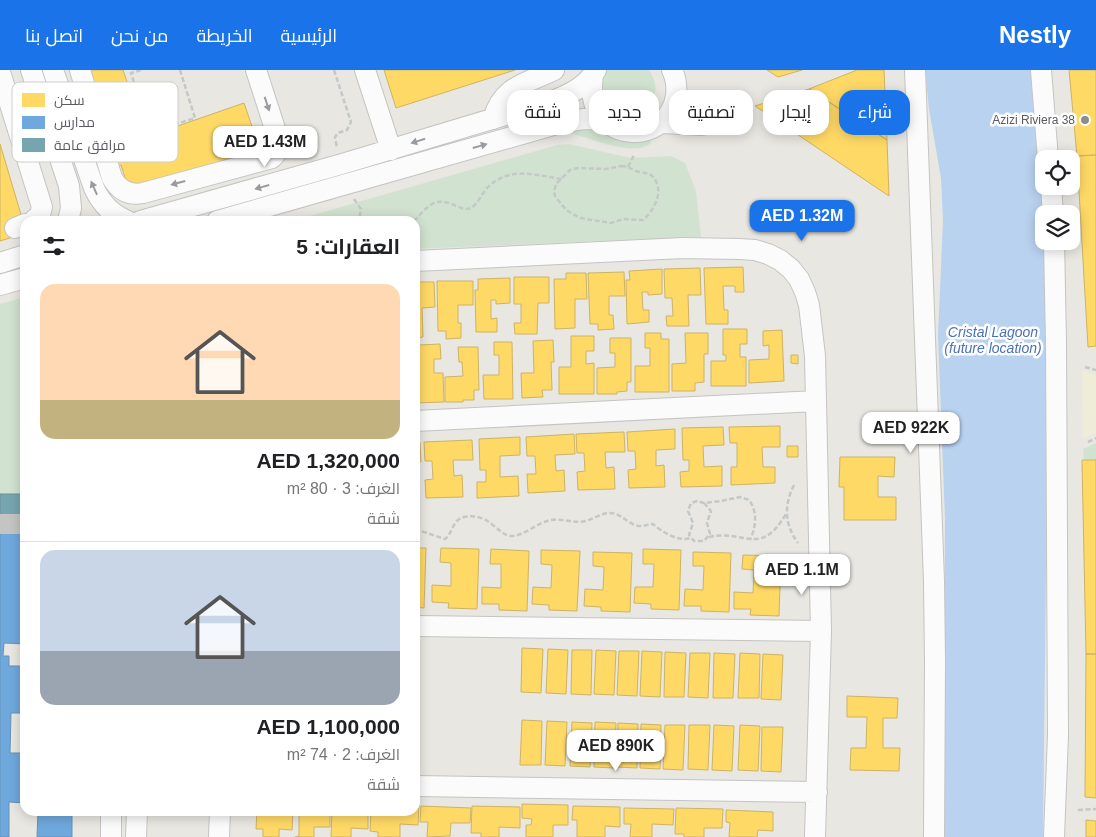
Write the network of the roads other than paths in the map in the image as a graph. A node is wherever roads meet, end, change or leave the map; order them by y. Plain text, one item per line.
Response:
1 (31, 70) edge
2 (53, 70) edge
3 (80, 70) edge
4 (256, 70) edge
5 (365, 70) edge
6 (554, 70) edge
7 (672, 70) edge
8 (915, 70) edge
9 (1040, 70) edge
10 (0, 72) edge
11 (595, 73) edge
12 (35, 82) edge
13 (57, 82) edge
14 (84, 82) edge
15 (591, 90) edge
16 (677, 90) edge
17 (12, 110) edge
18 (669, 114) edge
19 (493, 119) junction
20 (589, 119) edge
21 (660, 123) joint
22 (669, 123) edge
23 (391, 150) junction
24 (1047, 150) edge
25 (28, 162) edge
26 (61, 162) edge
27 (85, 162) edge
28 (109, 162) edge
29 (38, 216) edge
30 (69, 216) edge
31 (120, 216) edge
32 (158, 216) edge
33 (238, 216) edge
34 (1054, 250) edge
35 (20, 257) edge
36 (420, 261) edge
37 (0, 263) edge
38 (20, 279) edge
39 (0, 285) edge
40 (816, 401) junction
41 (420, 421) edge
42 (420, 626) edge
43 (821, 631) junction
44 (420, 786) edge
45 (817, 792) junction
46 (111, 816) edge
47 (137, 816) edge
48 (220, 816) edge
49 (111, 837) edge
50 (136, 837) edge
51 (219, 837) edge
52 (815, 837) edge
53 (934, 837) edge
54 (1054, 837) edge

1 - 12 street
2 - 13 street
3 - 14 street
4 -> 28 street
5 - 23 street
6 - 19 street
7 - 16 street
8 - 53 street
9 - 24 street
10 - 17 street
11 - 15 street
11 - 19 street
18 - 21 street
19 -> 23 street
33 -> 20 street
21 - 22 street
23 -> 32 street
25 - 29 street
26 - 30 street
31 -> 27 street
34 - 54 street
35 - 37 street
36 - 40 street
38 - 39 street
40 - 41 street
40 - 43 street
42 - 43 street
43 - 45 street
44 - 45 street
45 - 52 street
46 - 49 street
47 - 50 street
48 - 51 street

